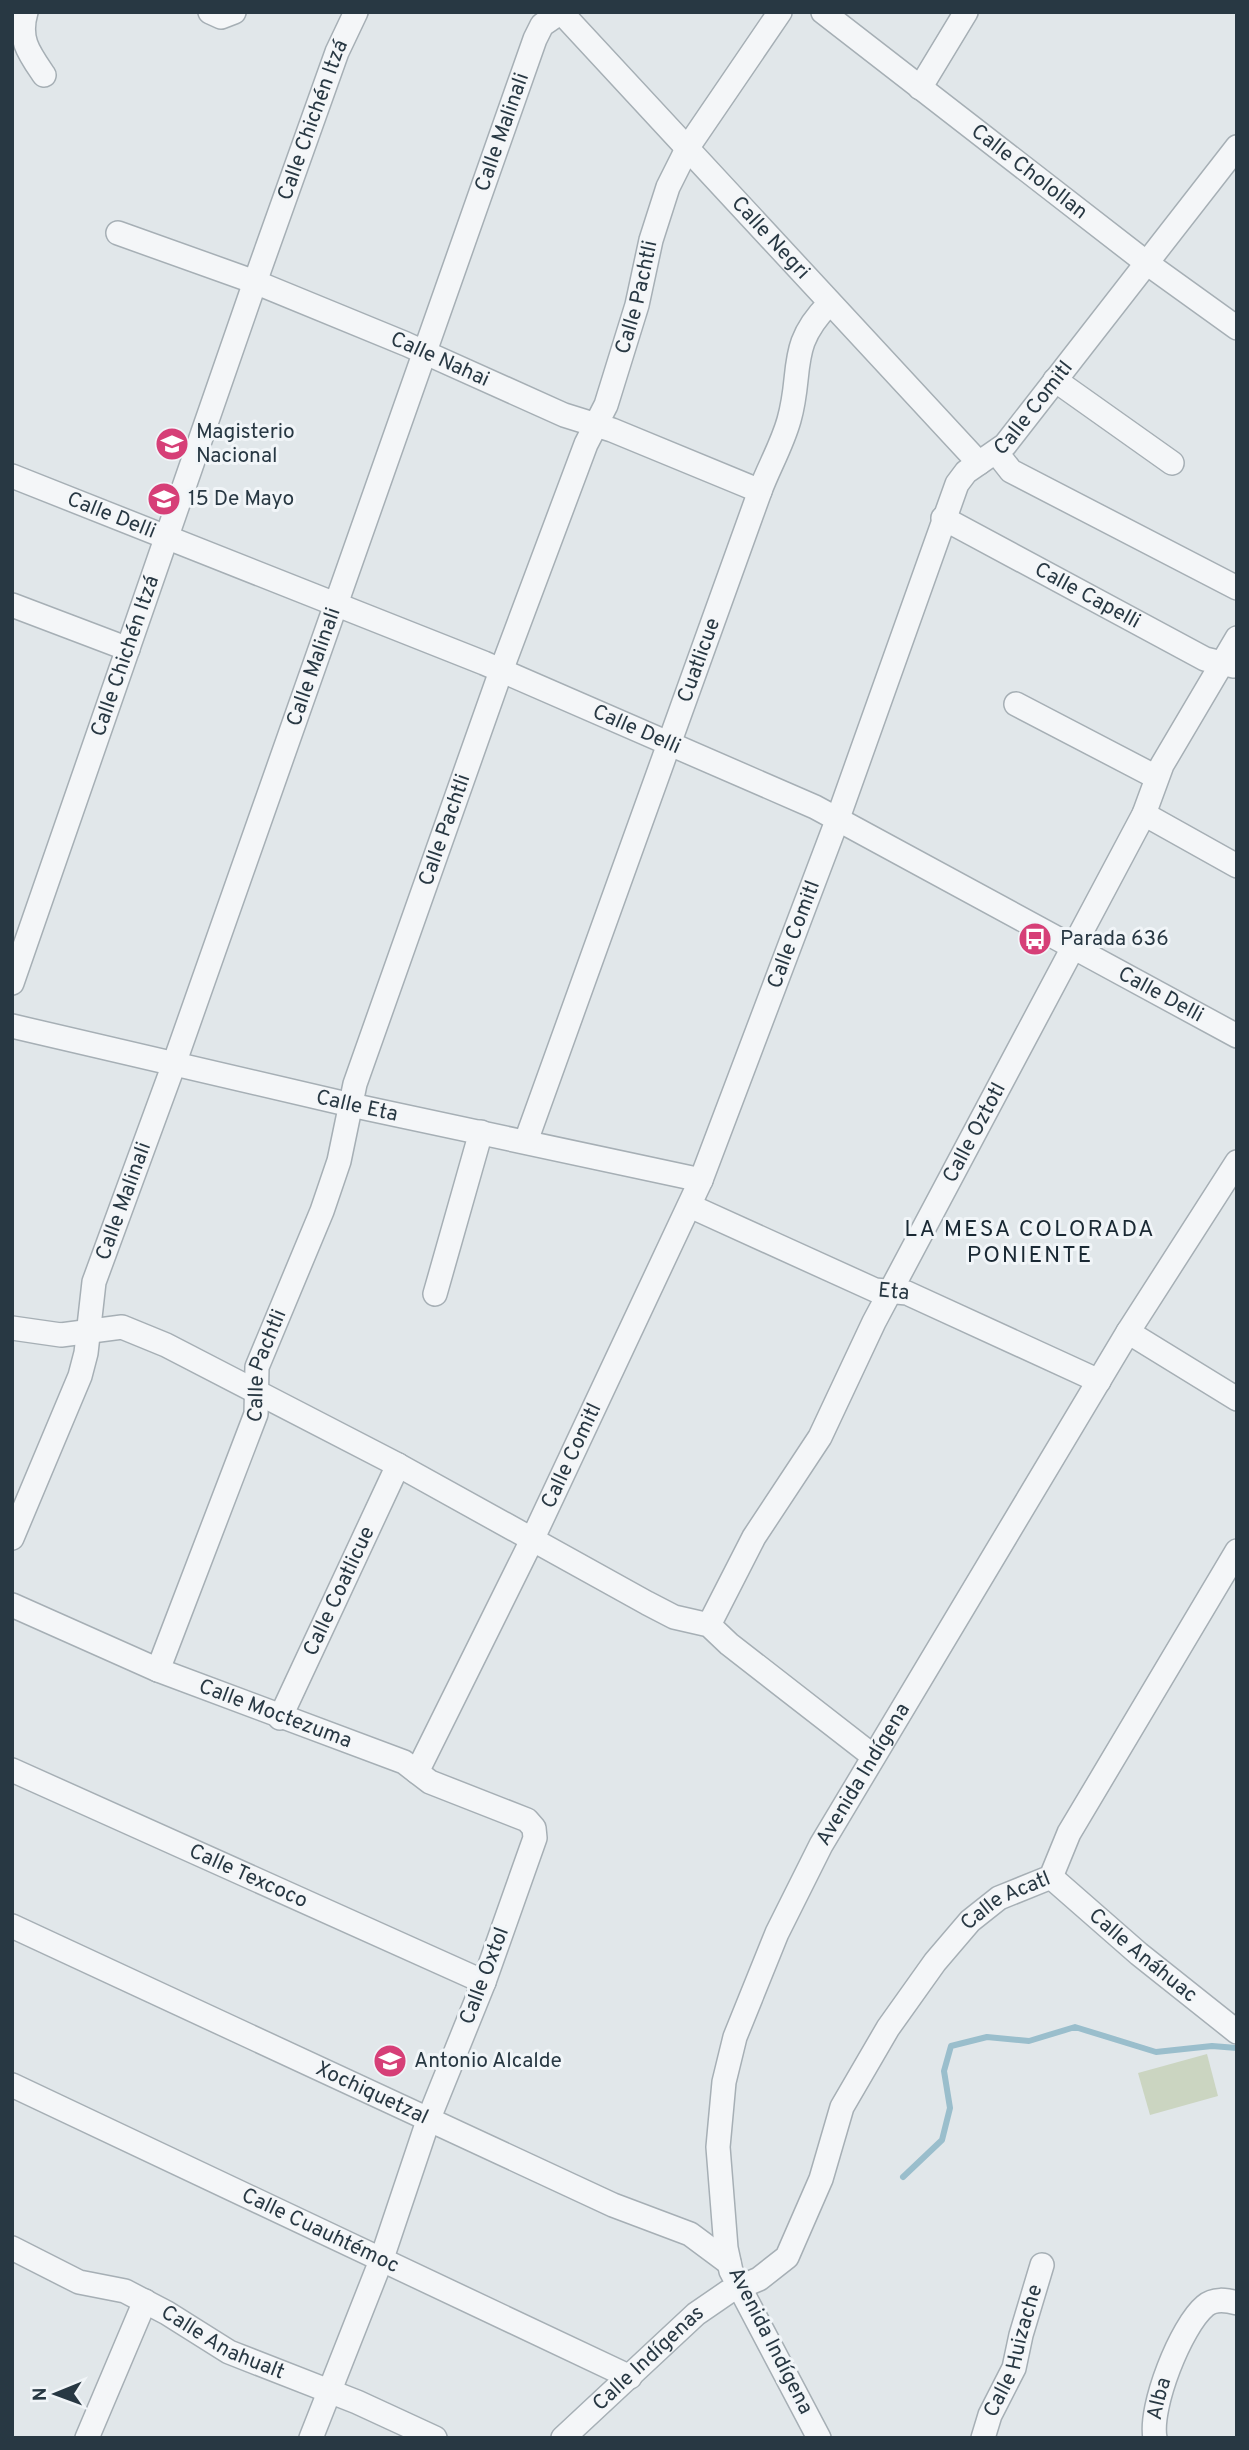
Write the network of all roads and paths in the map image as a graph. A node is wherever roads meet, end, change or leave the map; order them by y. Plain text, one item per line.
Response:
1 (26, 12) edge
2 (210, 12) edge
3 (234, 12) edge
4 (356, 12) edge
5 (561, 12) edge
6 (780, 12) edge
7 (823, 12) edge
8 (967, 12) edge
9 (44, 75) dead end
10 (920, 88) junction
11 (1237, 147) edge
12 (688, 148) junction
13 (118, 233) dead end
14 (1148, 264) junction
15 (255, 282) junction
16 (830, 304) junction
17 (1237, 328) edge
18 (423, 353) junction
19 (1055, 380) junction
20 (596, 425) junction
21 (988, 457) junction
22 (1172, 463) dead end
23 (12, 475) edge
24 (760, 491) junction
25 (943, 517) junction
26 (166, 538) junction
27 (1237, 589) edge
28 (336, 604) junction
29 (12, 605) edge
30 (1237, 638) edge
31 (128, 649) junction
32 (1229, 665) edge
33 (501, 671) junction
34 (1016, 704) dead end
35 (670, 744) junction
36 (1156, 777) junction
37 (1144, 814) junction
38 (838, 818) junction
39 (1237, 866) edge
40 (1071, 948) junction
41 (12, 983) edge
42 (12, 1026) edge
43 (1237, 1036) edge
44 (174, 1064) junction
45 (351, 1105) junction
46 (481, 1132) junction
47 (526, 1141) junction
48 (1237, 1162) edge
49 (701, 1180) junction
50 (690, 1206) junction
51 (891, 1293) junction
52 (435, 1294) dead end
53 (12, 1328) edge
54 (88, 1332) junction
55 (1128, 1332) junction
56 (1099, 1381) junction
57 (256, 1393) junction
58 (1237, 1399) edge
59 (397, 1465) junction
60 (12, 1538) edge
61 (532, 1540) junction
62 (1237, 1551) edge
63 (12, 1605) edge
64 (709, 1625) junction
65 (158, 1670) junction
66 (281, 1718) junction
67 (873, 1756) junction
68 (12, 1770) edge
69 (417, 1772) junction
70 (534, 1828) joint
71 (1051, 1877) junction
72 (12, 1926) edge
73 (484, 1982) junction
74 (1235, 2024) edge
75 (12, 2085) edge
76 (429, 2118) junction
77 (12, 2248) edge
78 (787, 2256) joint
79 (382, 2258) junction
80 (729, 2263) junction
81 (1042, 2264) dead end
82 (739, 2288) junction
83 (145, 2301) junction
84 (1237, 2303) edge
85 (630, 2376) junction
86 (330, 2392) junction
87 (87, 2438) edge
88 (311, 2438) edge
89 (435, 2438) edge
90 (563, 2438) edge
91 (819, 2438) edge
92 (983, 2438) edge
93 (1155, 2438) edge

1 - 9 street
2 - 3 street
4 - 15 street, Calle Chichén Itzá
5 - 12 street, Calle Negri
5 - 18 street, Calle Malinali
6 - 12 street, Calle Pachtli
7 - 10 street, Calle Cholollan
8 - 10 street
10 - 14 street, Calle Cholollan
11 - 14 street, Calle Comitl
12 - 16 street, Calle Negri
12 - 20 street, Calle Pachtli
13 - 15 street, Calle Nahai
14 - 17 street, Calle Cholollan
14 - 19 street, Calle Comitl
15 - 18 street, Calle Nahai
15 - 26 street, Calle Chichén Itzá
16 - 21 street, Calle Negri
16 - 24 street, Cuatlicue
18 - 20 street, Calle Nahai
18 - 28 street, Calle Malinali
19 - 21 street, Calle Comitl
19 - 22 street
20 - 24 street, Calle Nahai
20 - 33 street, Calle Pachtli
21 - 25 street, Calle Comitl
21 - 27 street, Calle Negri
23 - 26 street, Calle Delli
24 - 35 street, Cuatlicue
25 - 32 street, Calle Capelli
25 - 38 street, Calle Comitl
26 - 28 street, Calle Delli
26 - 31 street, Calle Chichén Itzá
28 - 33 street, Calle Delli
28 - 44 street, Calle Malinali
29 - 31 street
30 - 32 street, Calle Oztotl
31 - 41 street, Calle Chichén Itzá
32 - 36 street, Calle Oztotl
33 - 35 street, Calle Delli
33 - 45 street, Calle Pachtli
34 - 36 street
35 - 38 street, Calle Delli
35 - 47 street, Cuatlicue
36 - 37 street, Calle Oztotl
37 - 39 street
37 - 40 street, Calle Oztotl
38 - 40 street, Calle Delli
38 - 49 street, Calle Comitl
40 - 43 street, Calle Delli
40 - 51 street, Calle Oztotl
42 - 44 street, Calle Eta
44 - 45 street, Calle Eta
44 - 54 street, Calle Malinali
45 - 46 street, Calle Eta
45 - 57 street, Calle Pachtli
46 - 47 street, Calle Eta
46 - 52 street
47 - 49 street, Calle Eta
48 - 55 street, Avenida Indígena
49 - 50 street, Calle Comitl
50 - 51 street, Eta
50 - 61 street, Calle Comitl
51 - 56 street, Eta
51 - 64 street, Calle Oztotl
53 - 54 street
54 - 57 street
54 - 60 street, Calle Malinali
55 - 56 street, Avenida Indígena
55 - 58 street
56 - 67 street, Avenida Indígena
57 - 59 street
57 - 65 street, Calle Pachtli
59 - 61 street
59 - 66 street, Calle Coatlicue
61 - 64 street
61 - 69 street, Calle Comitl
62 - 71 street, Calle Acatl
63 - 65 street, Calle Moctezuma
64 - 67 street
65 - 66 street, Calle Moctezuma
66 - 69 street, Calle Moctezuma
67 - 80 street, Avenida Indígena
68 - 73 street, Calle Texcoco
69 - 70 street, Calle Moctezuma
70 - 73 street, Calle Oxtol
71 - 74 street, Calle Anáhuac
71 - 78 street, Calle Acatl
72 - 76 street, Xochiquetzal
73 - 76 street, Calle Oxtol
75 - 79 street, Calle Cuauhtémoc
76 - 79 street, Calle Oxtol
76 - 80 street, Xochiquetzal
77 - 83 street, Calle Anahualt
78 - 82 street, Calle Indígenas
79 - 85 street, Calle Cuauhtémoc
79 - 86 street, Calle Oxtol
80 - 82 street, Avenida Indígena
81 - 92 street, Calle Huizache
82 - 85 street, Calle Indígenas
82 - 91 street, Avenida Indígena
83 - 86 street, Calle Anahualt
83 - 87 street
84 - 93 street, Alba
85 - 90 street, Calle Indígenas
86 - 88 street, Calle Oxtol
86 - 89 street, Calle Anahualt

